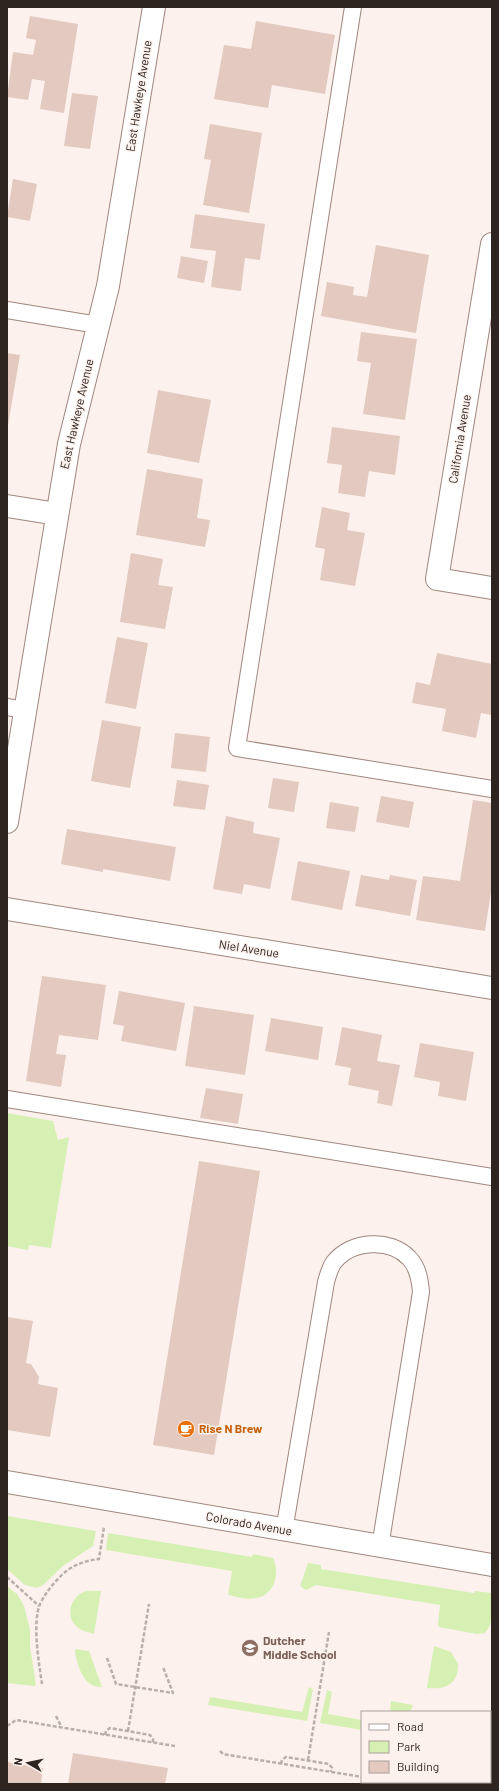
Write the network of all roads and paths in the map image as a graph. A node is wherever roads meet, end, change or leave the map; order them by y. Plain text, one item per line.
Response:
1 (154, 7) edge
2 (354, 7) edge
3 (492, 244) edge
4 (7, 310) edge
5 (98, 325) junction
6 (7, 506) edge
7 (57, 514) junction
8 (492, 588) edge
9 (16, 709) edge
10 (492, 789) edge
11 (7, 822) edge
12 (7, 909) edge
13 (492, 988) edge
14 (7, 1099) edge
15 (492, 1177) edge
16 (7, 1482) edge
17 (104, 1527) dead end
18 (284, 1531) junction
19 (380, 1547) junction
20 (492, 1565) edge
21 (7, 1577) edge
22 (149, 1604) dead end
23 (40, 1606) junction
24 (329, 1632) dead end
25 (107, 1658) dead end
26 (163, 1667) dead end
27 (42, 1684) dead end
28 (136, 1687) junction
29 (56, 1716) dead end
30 (7, 1726) edge
31 (62, 1728) junction
32 (128, 1731) junction
33 (105, 1735) junction
34 (153, 1743) junction
35 (175, 1746) dead end
36 (220, 1751) dead end
37 (308, 1760) junction
38 (282, 1764) junction
39 (331, 1772) junction
40 (361, 1777) edge

1 - 5 street, East Hawkeye Avenue
2 - 10 lane
3 - 8 street, California Avenue
4 - 5 lane
5 - 7 street, East Hawkeye Avenue
6 - 7 street
7 - 9 street, East Hawkeye Avenue
9 - 11 street, East Hawkeye Avenue
12 - 13 street, Niel Avenue
14 - 15 lane
16 - 18 street, Colorado Avenue
17 - 23 path
18 - 19 street, Colorado Avenue
18 - 19 lane
19 - 20 street, Colorado Avenue
21 - 23 path
22 - 28 path
23 - 27 path
24 - 37 path
25 - 28 path
26 - 28 path
28 - 32 path
29 - 31 path
30 - 31 path
31 - 33 path
32 - 33 path
32 - 34 path
33 - 34 path
34 - 35 path
36 - 38 path
37 - 38 path
37 - 39 path
38 - 39 path
39 - 40 path

